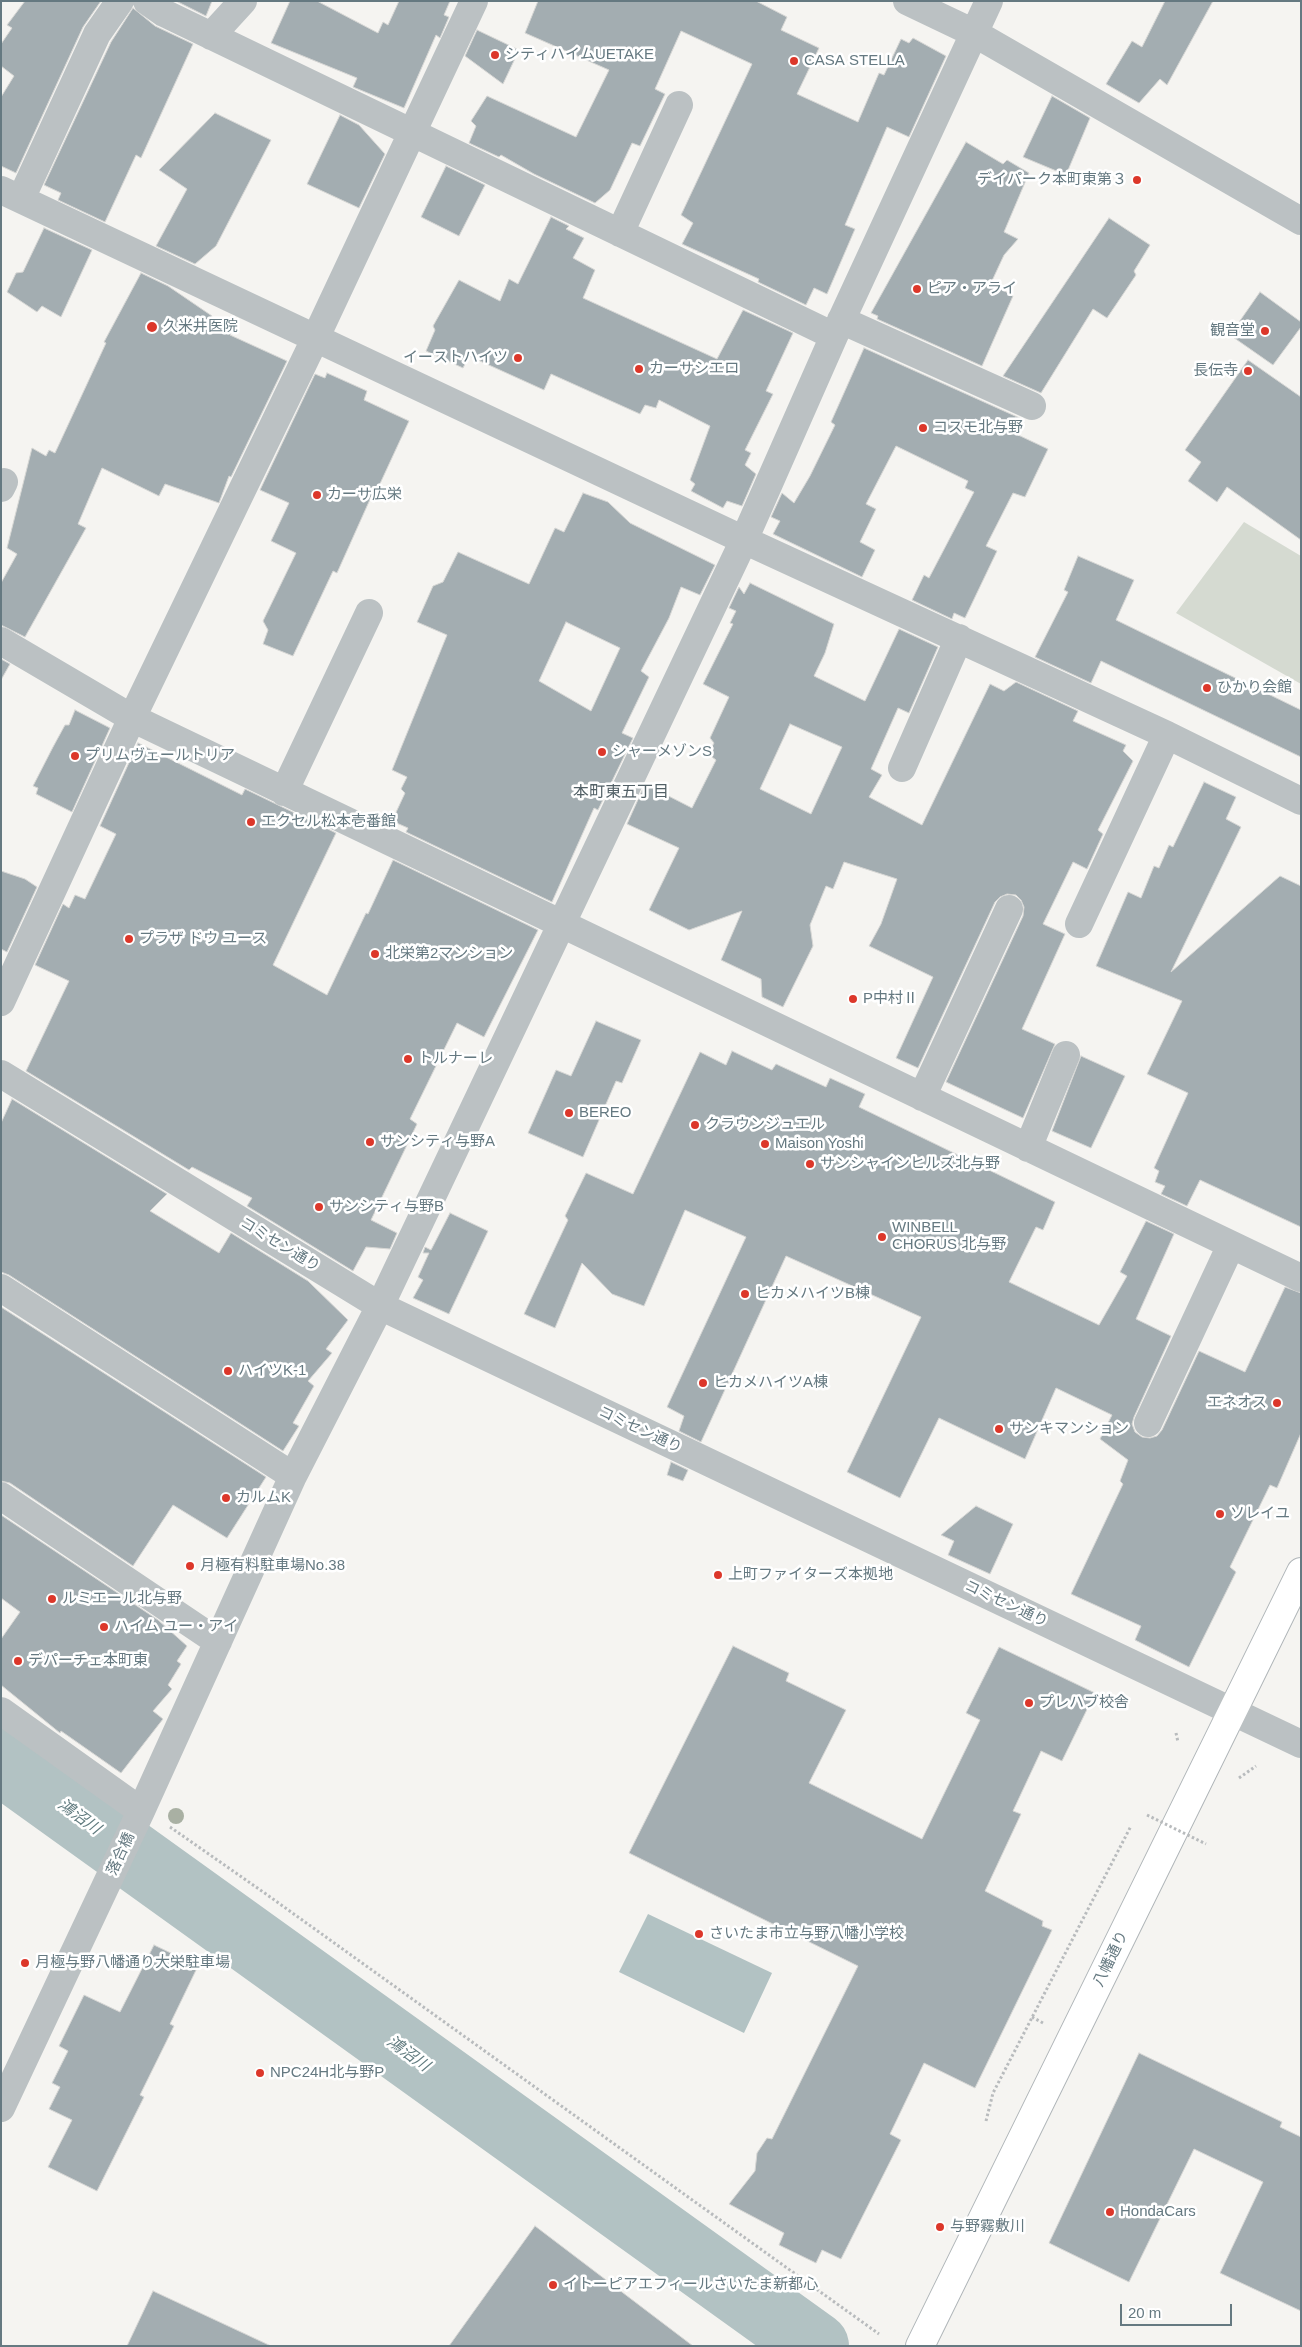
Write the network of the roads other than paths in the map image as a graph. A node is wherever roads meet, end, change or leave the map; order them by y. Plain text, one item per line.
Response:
1 (120, 1) edge
2 (147, 1) edge
3 (243, 1) edge
4 (474, 1) edge
5 (907, 1) edge
6 (989, 1) edge
7 (974, 33) junction
8 (211, 36) junction
9 (679, 105) dead end
10 (413, 134) junction
11 (11, 194) edge
12 (1301, 221) edge
13 (620, 233) junction
14 (838, 328) junction
15 (316, 337) junction
16 (1032, 406) dead end
17 (744, 540) junction
18 (370, 614) dead end
19 (959, 638) junction
20 (1, 642) edge
21 (132, 718) junction
22 (1167, 735) junction
23 (902, 768) dead end
24 (284, 792) junction
25 (1301, 801) edge
26 (1009, 909) dead end
27 (561, 924) junction
28 (1079, 924) dead end
29 (1, 1002) edge
30 (1066, 1055) dead end
31 (1, 1074) edge
32 (922, 1097) junction
33 (1028, 1148) junction
34 (1231, 1245) junction
35 (1301, 1278) edge
36 (1, 1288) edge
37 (380, 1306) junction
38 (1148, 1423) dead end
39 (293, 1476) junction
40 (1, 1496) edge
41 (1301, 1572) edge
42 (218, 1642) junction
43 (1, 1711) edge
44 (1232, 1712) junction
45 (1301, 1744) edge
46 (140, 1814) junction
47 (8, 2075) edge
48 (1, 2108) edge
49 (920, 2346) edge

1 - 11 street
2 - 8 street
3 - 8 street
4 - 10 street
5 - 7 street
6 - 7 street, 落合橋
7 - 12 street
7 - 14 street, 落合橋
8 - 10 street
9 - 13 street
10 - 13 street
10 - 15 street
11 - 15 street
13 - 14 street
14 - 16 street
14 - 17 street, 落合橋
15 - 17 street
15 - 21 street
17 - 19 street
17 - 27 street, 落合橋
18 - 24 street
19 - 22 street
19 - 23 street
20 - 21 street
21 - 24 street
21 - 29 street
22 - 25 street
22 - 28 street
24 - 27 street
26 - 32 street
27 - 32 street
27 - 37 street, 落合橋
30 - 33 street
31 - 37 street, コミセン通り
32 - 33 street
33 - 34 street
34 - 35 street
34 - 38 street
36 - 39 street
37 - 39 street, 落合橋
37 - 44 street, コミセン通り
39 - 42 street, 落合橋
40 - 42 street
41 - 44 main road, 八幡通り
42 - 46 street, 落合橋
43 - 46 street
44 - 45 street, コミセン通り
44 - 49 main road, 八幡通り
46 - 47 street, 落合橋
47 - 48 street, 落合橋

